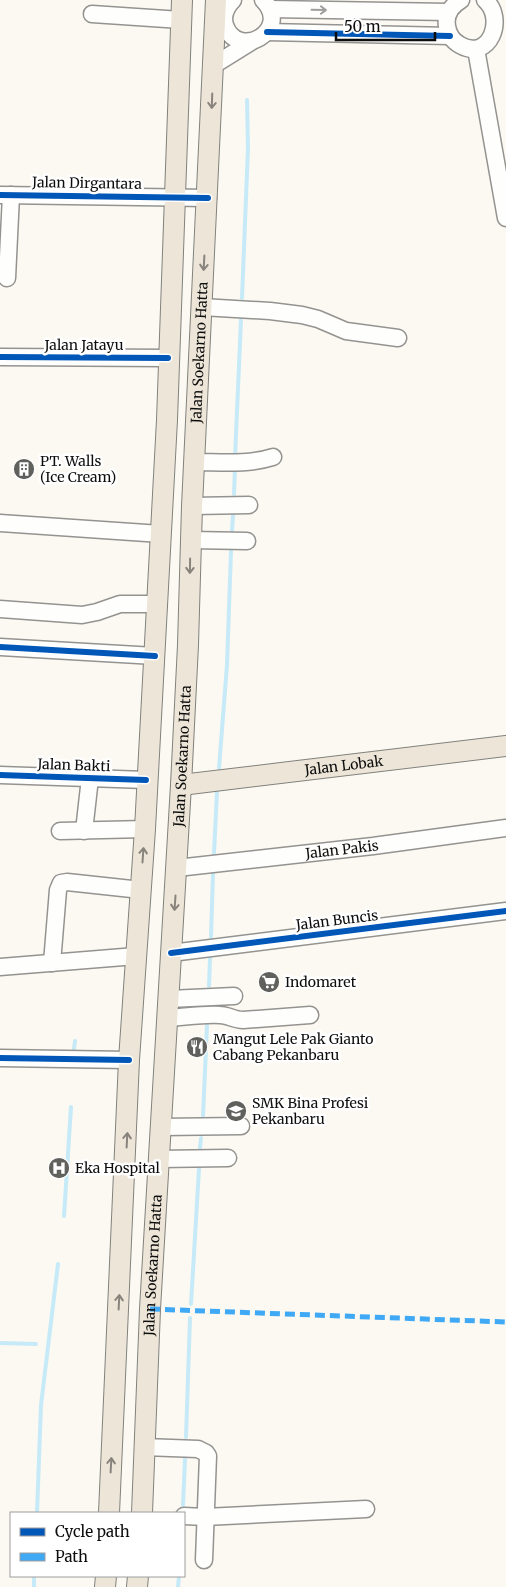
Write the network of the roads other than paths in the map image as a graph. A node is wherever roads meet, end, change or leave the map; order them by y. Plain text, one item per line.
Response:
1 (182, 0) edge
2 (216, 0) edge
3 (233, 0) edge
4 (461, 0) edge
5 (267, 5) edge
6 (495, 5) edge
7 (449, 12) junction
8 (92, 14) dead end
9 (181, 20) junction
10 (268, 32) junction
11 (501, 34) edge
12 (450, 36) junction
13 (251, 42) junction
14 (476, 49) junction
15 (214, 65) junction
16 (500, 151) edge
17 (6, 195) edge
18 (174, 197) junction
19 (208, 198) junction
20 (506, 218) edge
21 (7, 278) dead end
22 (202, 307) junction
23 (398, 338) dead end
24 (0, 357) edge
25 (168, 358) junction
26 (273, 457) dead end
27 (194, 462) junction
28 (249, 505) dead end
29 (192, 506) junction
30 (0, 523) edge
31 (161, 534) junction
32 (191, 540) junction
33 (247, 541) dead end
34 (158, 604) junction
35 (0, 609) edge
36 (0, 647) edge
37 (155, 656) junction
38 (506, 746) edge
39 (0, 776) edge
40 (90, 778) junction
41 (146, 780) junction
42 (181, 785) junction
43 (506, 828) edge
44 (145, 829) junction
45 (84, 830) junction
46 (60, 831) dead end
47 (177, 868) junction
48 (141, 890) junction
49 (506, 910) edge
50 (171, 953) junction
51 (136, 956) junction
52 (52, 963) junction
53 (0, 967) edge
54 (234, 996) dead end
55 (168, 1009) junction
56 (310, 1015) dead end
57 (0, 1058) edge
58 (130, 1060) junction
59 (241, 1126) dead end
60 (161, 1127) junction
61 (228, 1158) dead end
62 (159, 1159) junction
63 (144, 1447) junction
64 (366, 1509) dead end
65 (109, 1512) edge
66 (142, 1512) edge
67 (185, 1516) edge
68 (205, 1516) junction
69 (204, 1560) dead end

1 - 9 main road
2 - 15 main road, Jalan Soekarno Hatta
3 - 13 street
4 - 7 street
5 -> 7 street
5 - 10 street
6 - 11 street
7 - 12 street
8 - 9 street
9 - 18 main road
10 - 12 street
10 - 13 street
11 - 14 street
12 - 14 street
13 - 15 street
14 - 16 street
15 -> 19 main road, Jalan Soekarno Hatta
16 - 20 street
17 - 18 street, Jalan Dirgantara
17 - 21 street
18 - 19 street, Jalan Dirgantara
18 - 25 main road
19 -> 22 main road, Jalan Soekarno Hatta
22 - 23 street
22 - 27 main road, Jalan Soekarno Hatta
24 - 25 street, Jalan Jatayu
25 - 31 main road
26 - 27 street
27 - 29 main road, Jalan Soekarno Hatta
28 - 29 street
29 - 32 main road, Jalan Soekarno Hatta
30 - 31 street
31 - 34 main road
32 - 33 street
32 -> 42 main road, Jalan Soekarno Hatta
34 - 35 street
34 - 37 main road
36 - 37 street
37 - 41 main road
38 - 42 main road, Jalan Lobak
39 - 40 street, Jalan Bakti
40 - 41 street, Jalan Bakti
40 - 45 street
41 - 44 main road
42 - 47 main road, Jalan Soekarno Hatta
43 - 47 street, Jalan Pakis
44 - 45 street
48 -> 44 main road
45 - 46 street
47 -> 50 main road, Jalan Soekarno Hatta
48 - 51 main road
48 - 52 street
49 - 50 street, Jalan Buncis
50 - 55 main road, Jalan Soekarno Hatta
51 - 52 street
51 - 58 main road
52 - 53 street
54 - 55 street
55 - 56 street
55 - 60 main road, Jalan Soekarno Hatta
57 - 58 street
65 -> 58 main road
59 - 60 street
60 - 62 main road, Jalan Soekarno Hatta
61 - 62 street
62 - 63 main road, Jalan Soekarno Hatta
63 - 66 main road, Jalan Soekarno Hatta
63 - 68 street
64 - 68 street
67 - 68 street
68 - 69 street

